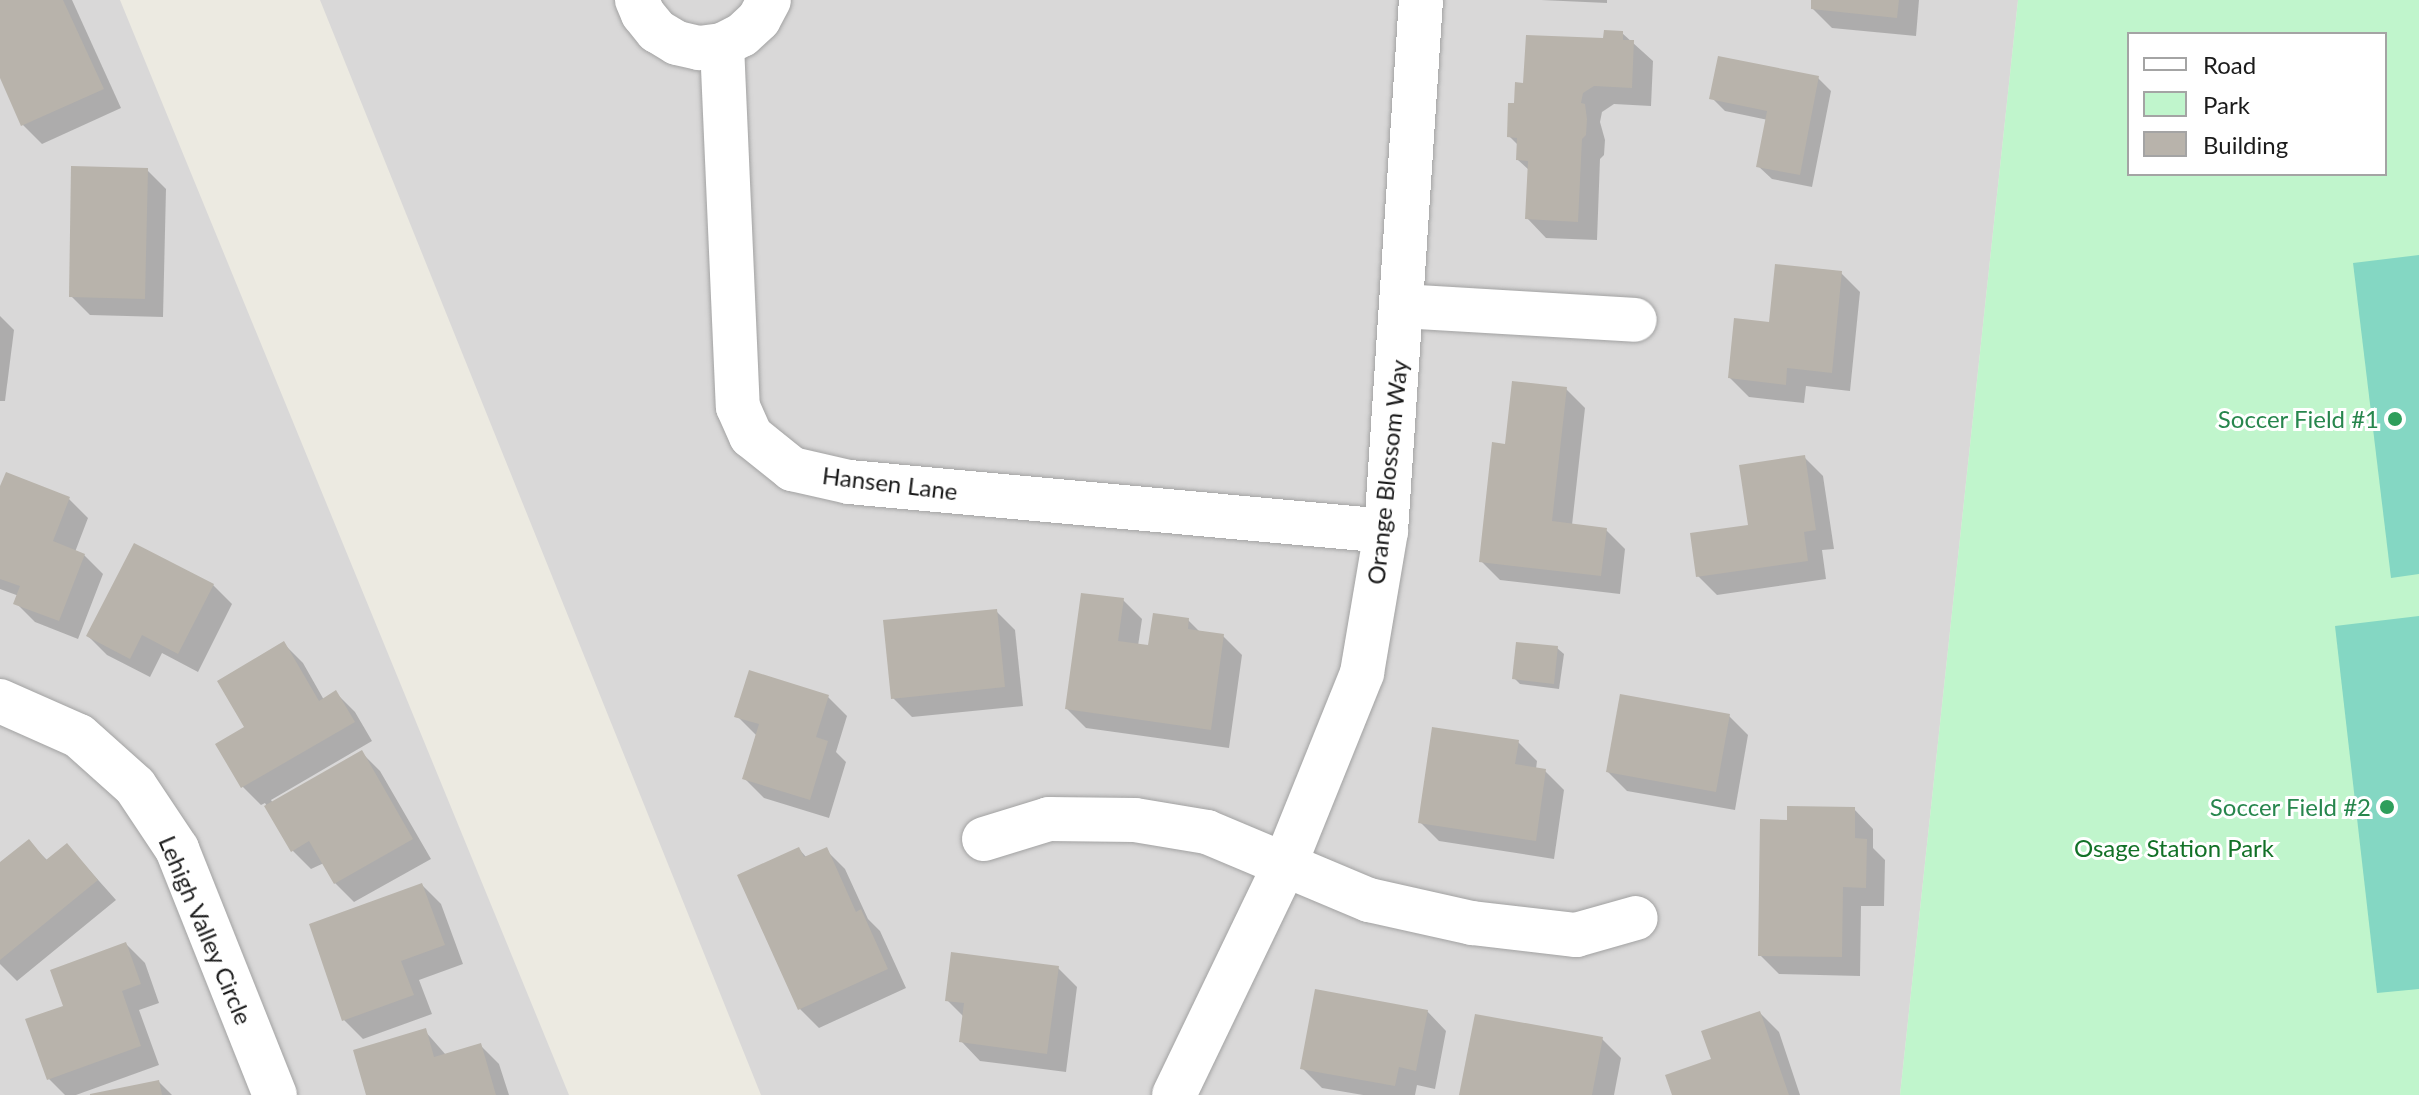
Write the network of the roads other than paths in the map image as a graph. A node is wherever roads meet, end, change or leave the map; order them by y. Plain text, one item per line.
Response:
1 (637, 0) edge
2 (769, 0) edge
3 (1421, 0) edge
4 (722, 45) junction
5 (1402, 306) junction
6 (1635, 320) dead end
7 (1386, 531) junction
8 (0, 701) edge
9 (984, 839) dead end
10 (1285, 864) junction
11 (1636, 918) dead end
12 (275, 1095) edge
13 (1174, 1095) edge

1 - 4 street
2 - 4 street
3 - 5 street, Orange Blossom Way
4 - 7 street, Hansen Lane
5 - 6 street
5 - 7 street, Orange Blossom Way
7 - 10 street, Orange Blossom Way
8 - 12 street, Lehigh Valley Circle
9 - 10 street
10 - 11 street
10 - 13 street, Orange Blossom Way

